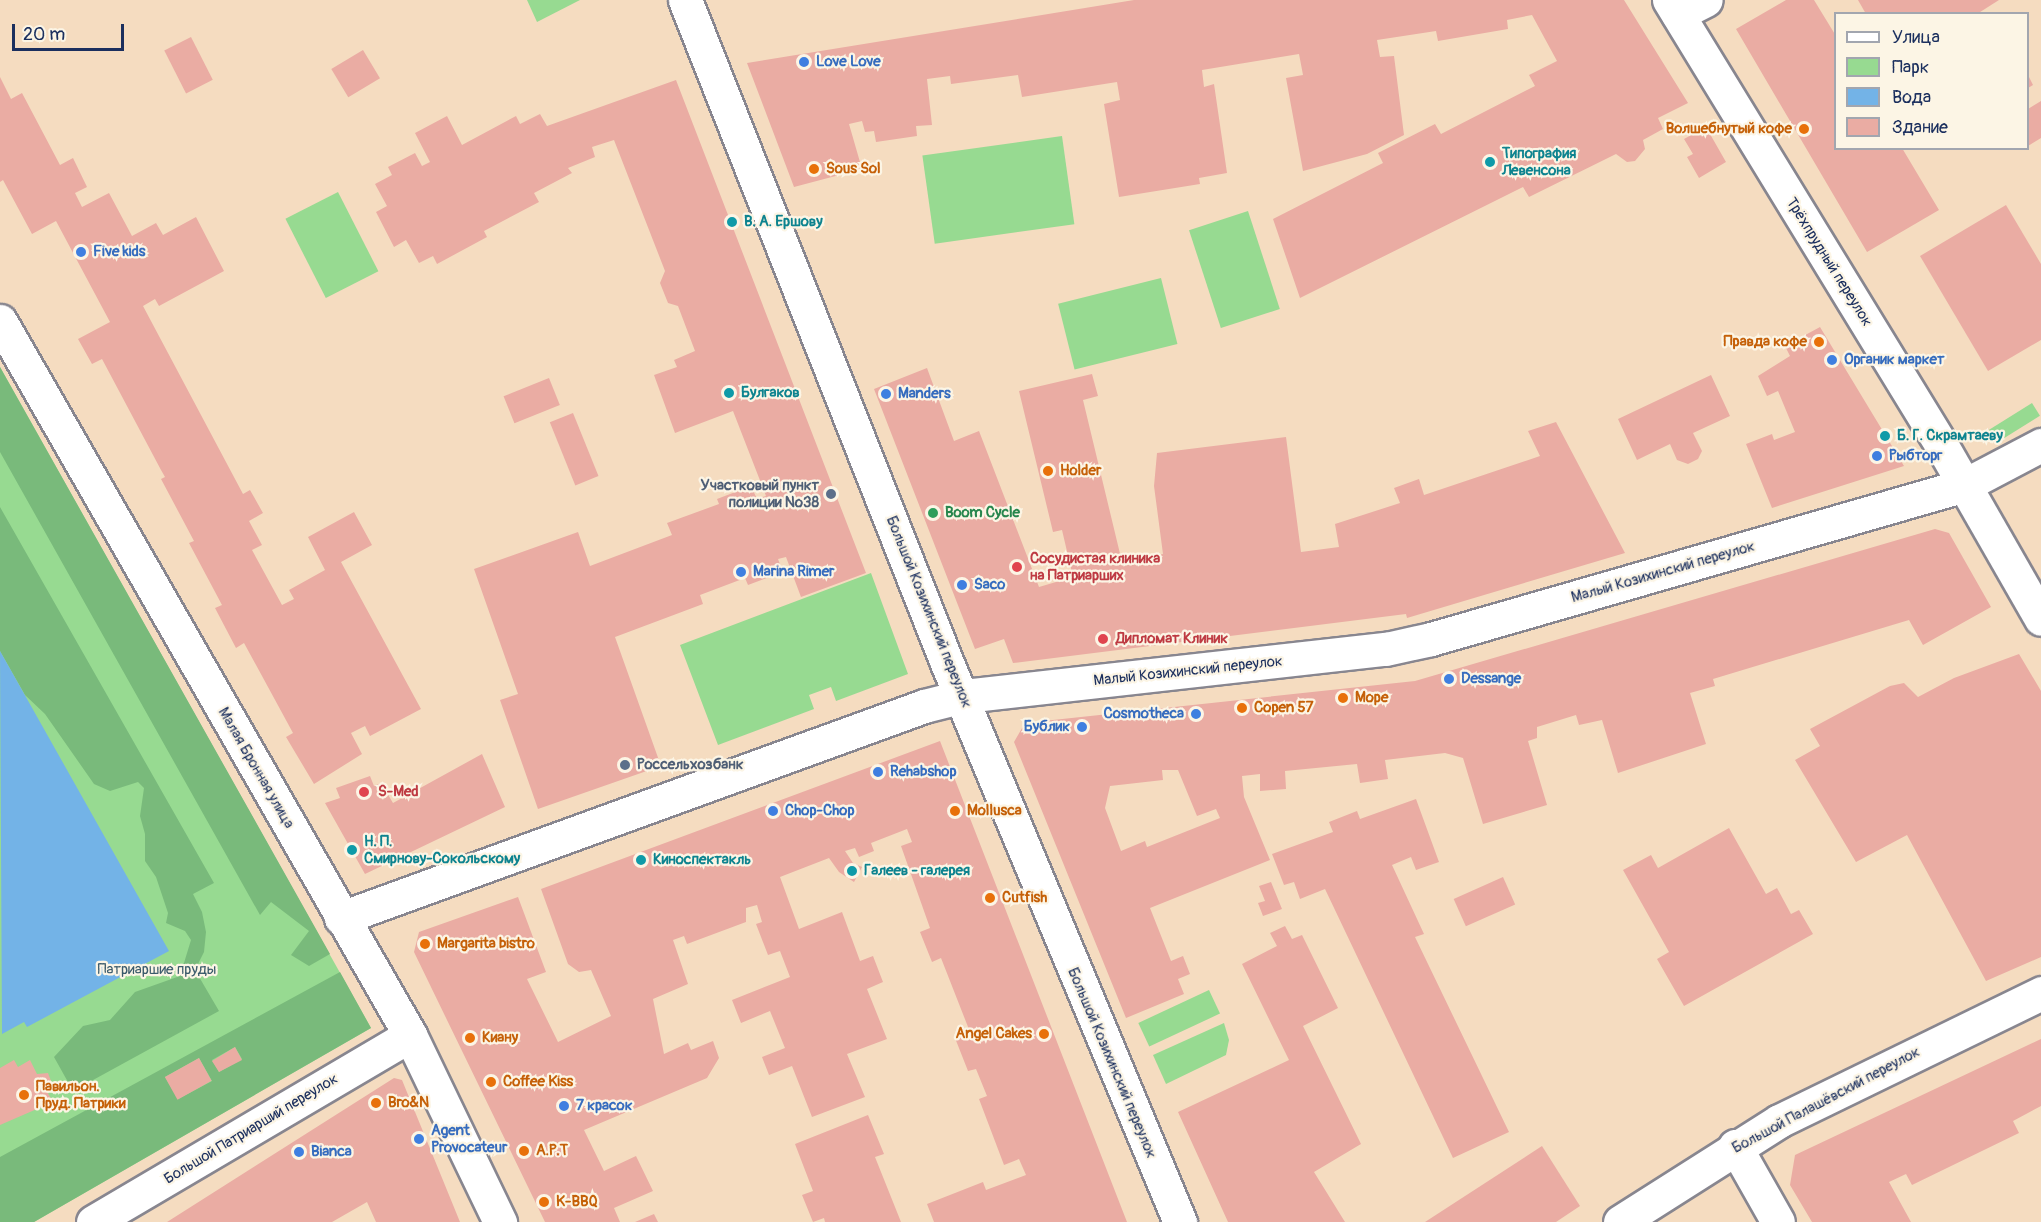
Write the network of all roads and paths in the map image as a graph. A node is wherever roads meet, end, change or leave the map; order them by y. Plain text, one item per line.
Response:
1 (685, 0) edge
2 (1706, 0) edge
3 (1673, 7) edge
4 (0, 321) edge
5 (2041, 445) edge
6 (1965, 485) junction
7 (2041, 619) edge
8 (964, 696) junction
9 (341, 918) junction
10 (2041, 993) edge
11 (410, 1035) junction
12 (1735, 1146) junction
13 (93, 1222) edge
14 (500, 1222) edge
15 (1180, 1222) edge
16 (1620, 1222) edge
17 (1778, 1222) edge

1 - 8 street, Большой Козихинский переулок
2 - 3 street
3 - 6 street, Трёхпрудный переулок
4 - 9 street, Малая Бронная улица
5 - 6 street, Малый Козихинский переулок
6 - 7 street, Трёхпрудный переулок
6 - 8 street, Малый Козихинский переулок
8 - 9 street, Малый Козихинский переулок
8 - 15 street, Большой Козихинский переулок
9 - 11 street, Малая Бронная улица
10 - 12 street, Большой Палашёвский переулок
11 - 13 street, Большой Патриарший переулок
11 - 14 street, Малая Бронная улица
12 - 16 street, Большой Палашёвский переулок
12 - 17 street

